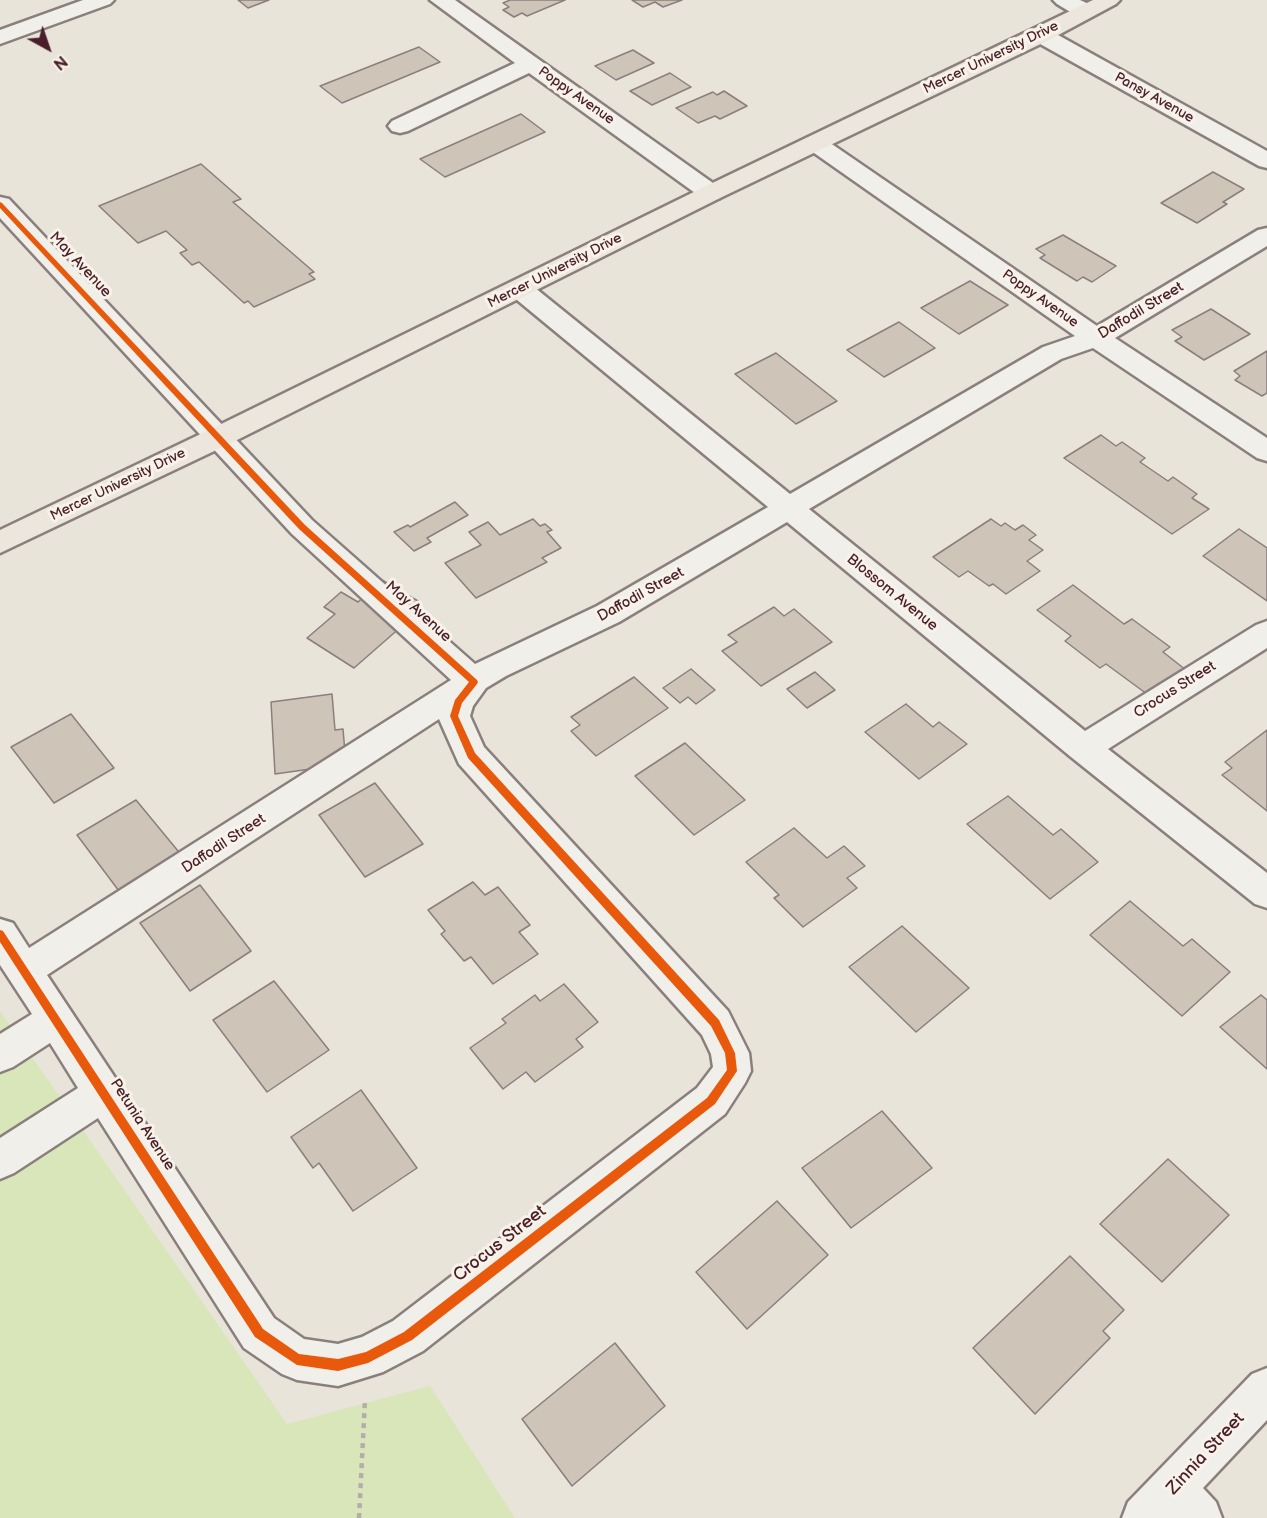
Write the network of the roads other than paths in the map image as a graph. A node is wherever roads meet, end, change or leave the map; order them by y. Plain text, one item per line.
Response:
1 (103, 0) edge
2 (441, 0) edge
3 (1109, 0) edge
4 (1075, 6) edge
5 (1041, 35) junction
6 (0, 37) edge
7 (530, 64) junction
8 (400, 126) dead end
9 (815, 143) junction
10 (1267, 161) edge
11 (711, 193) junction
12 (0, 204) edge
13 (1267, 235) edge
14 (520, 289) junction
15 (1096, 338) junction
16 (219, 437) junction
17 (1267, 451) edge
18 (787, 508) junction
19 (0, 542) edge
20 (1267, 633) edge
21 (474, 682) junction
22 (1083, 748) junction
23 (1267, 893) edge
24 (0, 934) edge
25 (24, 971) junction
26 (56, 1019) junction
27 (0, 1055) edge
28 (103, 1093) junction
29 (0, 1160) edge
30 (259, 1334) joint
31 (1267, 1389) edge
32 (1172, 1508) edge

1 - 6 street
2 - 7 street, Poppy Avenue
3 - 4 main road, Mercer University Drive
4 - 5 main road, Mercer University Drive
5 - 9 main road, Mercer University Drive
5 - 10 street, Pansy Avenue
7 - 8 street
7 - 11 street, Poppy Avenue
9 - 11 main road, Mercer University Drive
9 - 15 street, Poppy Avenue
11 - 14 main road, Mercer University Drive
12 - 16 street, May Avenue
13 - 15 street, Daffodil Street
14 - 16 main road, Mercer University Drive
14 - 18 street, Blossom Avenue
15 - 17 street, Poppy Avenue
15 - 18 street, Daffodil Street
16 - 19 main road, Mercer University Drive
16 - 21 street, May Avenue
18 - 21 street, Daffodil Street
18 - 22 street, Blossom Avenue
20 - 22 street, Crocus Street
21 - 25 street, Daffodil Street
21 - 30 street, Crocus Street
22 - 23 street, Blossom Avenue
24 - 25 street, Petunia Avenue
25 - 26 street, Petunia Avenue
26 - 27 street
26 - 28 street, Petunia Avenue
28 - 29 street
28 - 30 street, Petunia Avenue
31 - 32 street, Zinnia Street

